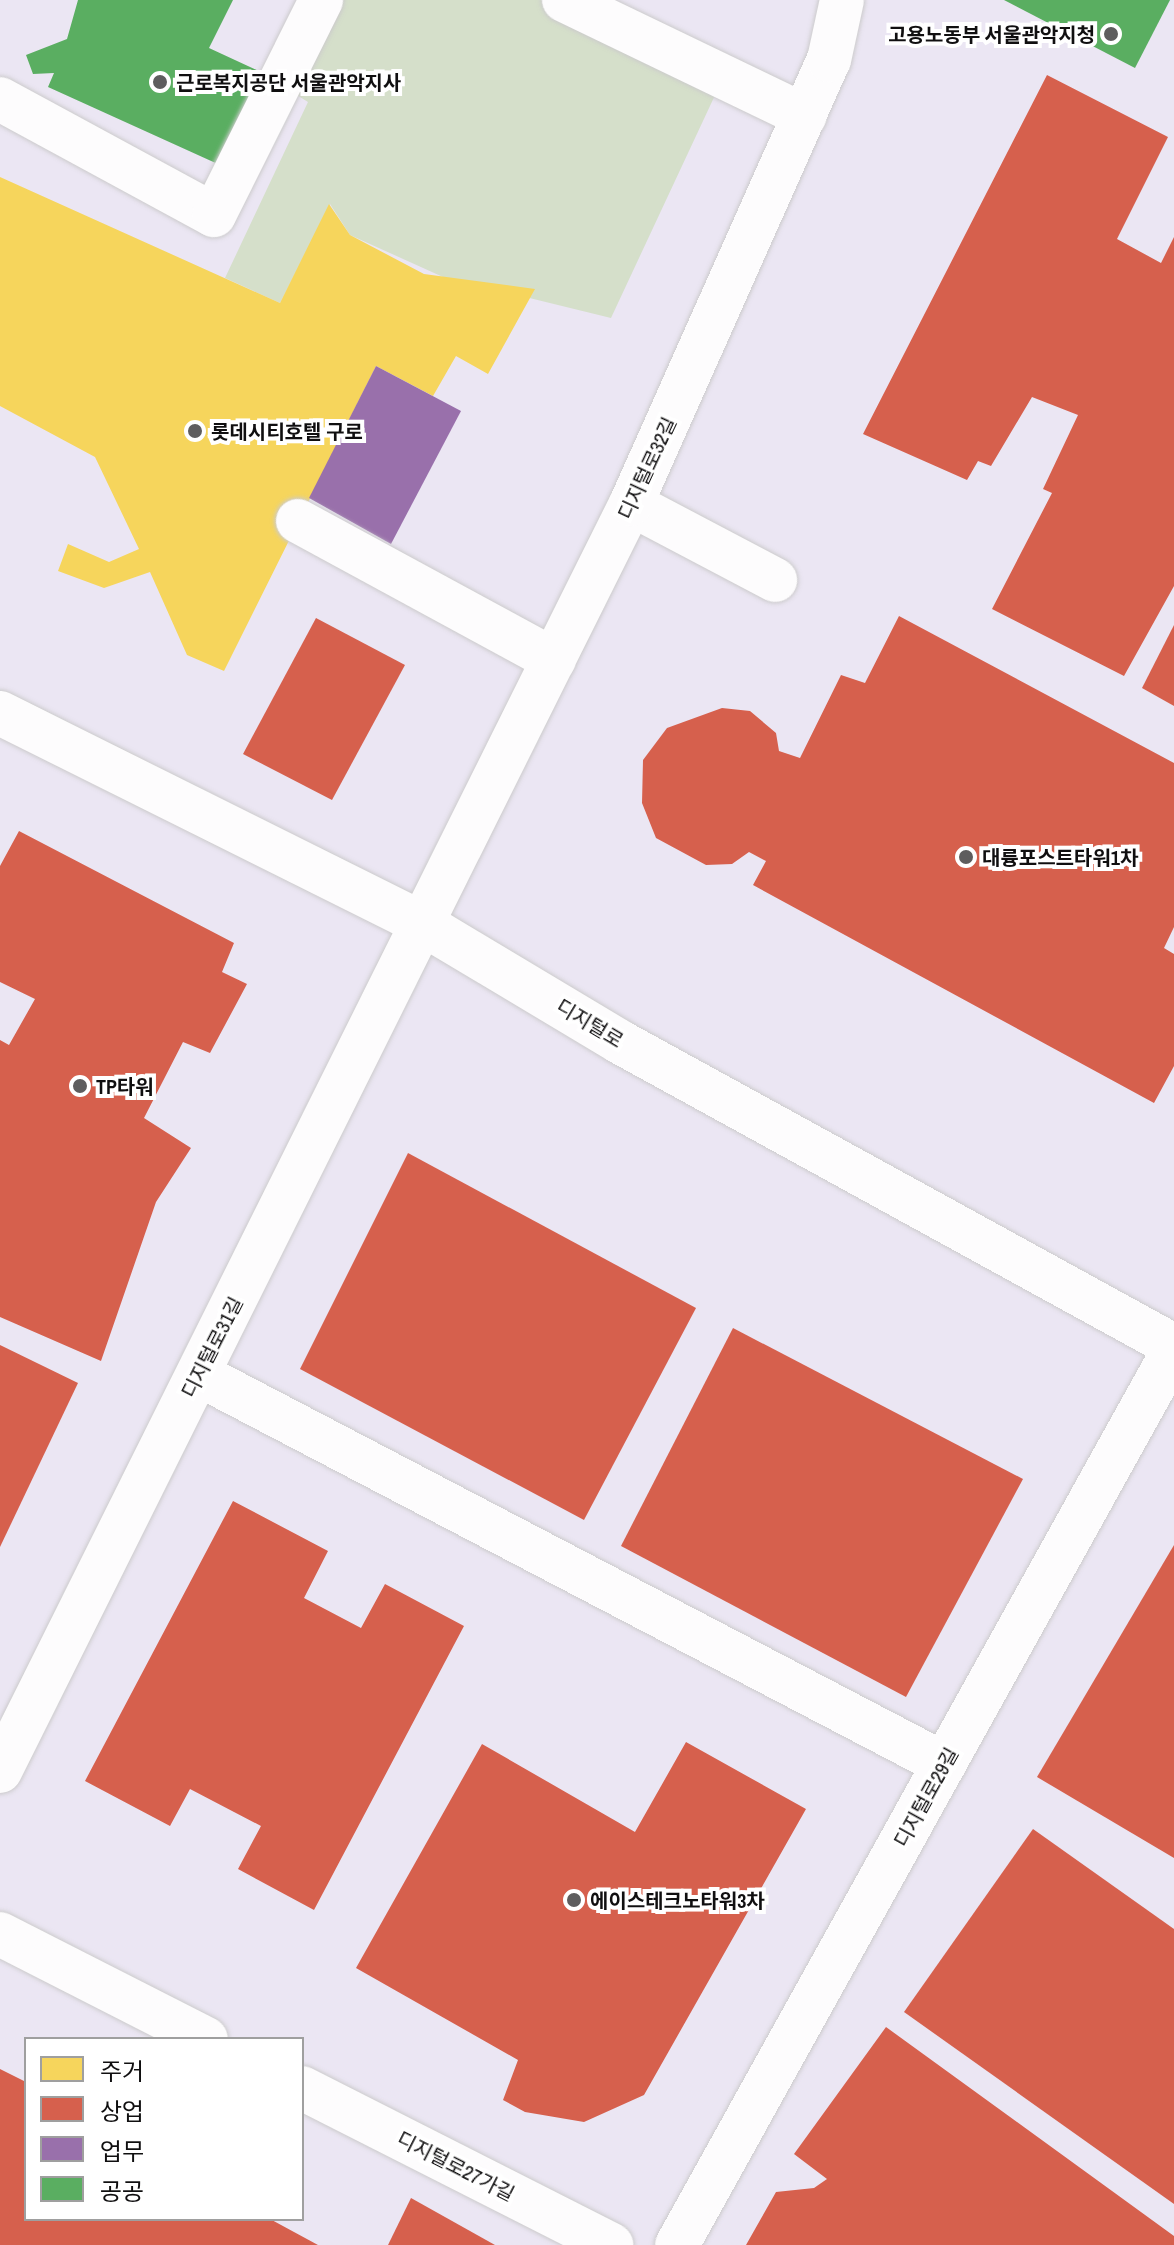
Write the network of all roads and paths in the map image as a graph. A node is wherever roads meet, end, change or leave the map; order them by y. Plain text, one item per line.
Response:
1 (321, 0) edge
2 (564, 0) edge
3 (842, 0) edge
4 (0, 99) edge
5 (805, 116) junction
6 (631, 504) junction
7 (298, 521) dead end
8 (775, 580) dead end
9 (554, 660) junction
10 (0, 713) edge
11 (423, 924) junction
12 (1174, 1348) edge
13 (198, 1374) junction
14 (944, 1764) junction
15 (0, 1771) edge
16 (0, 1934) edge
17 (202, 2037) edge
18 (304, 2089) edge
19 (611, 2245) edge
20 (677, 2245) edge

1 - 4 street
2 - 5 street
3 - 5 street, 디지털로32길
5 - 6 street, 디지털로32길
6 - 8 street
6 - 9 street, 디지털로32길
7 - 9 street
9 - 11 street, 디지털로32길
10 - 11 street, 디지털로
11 - 12 street, 디지털로
11 - 13 street, 디지털로31길
12 - 14 street, 디지털로29길
13 - 14 street
13 - 15 street, 디지털로31길
14 - 20 street, 디지털로29길
16 - 17 street
18 - 19 street, 디지털로27가길

